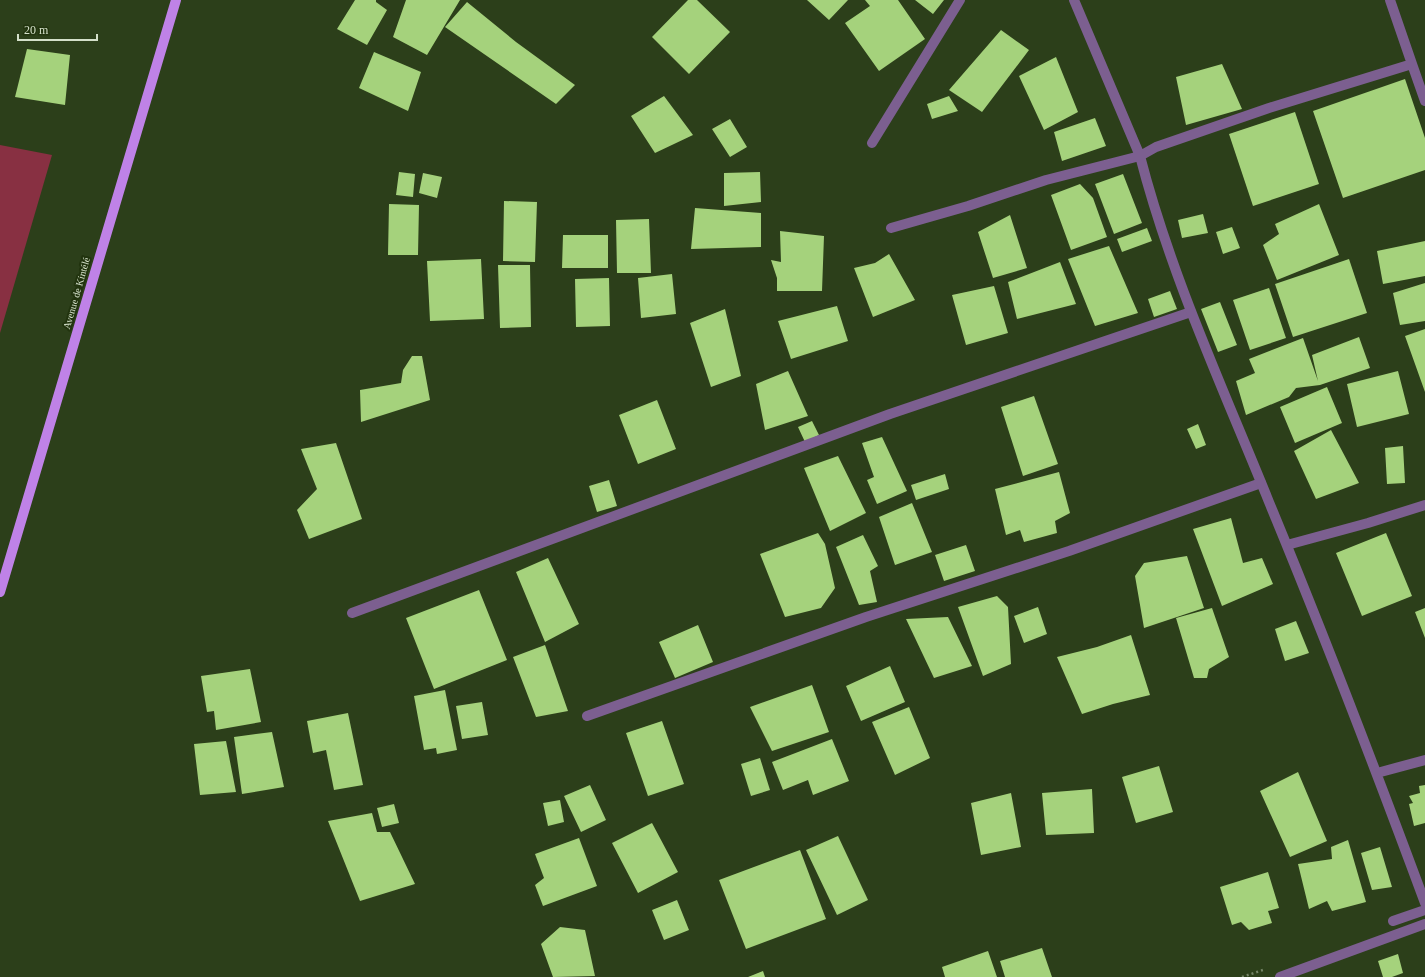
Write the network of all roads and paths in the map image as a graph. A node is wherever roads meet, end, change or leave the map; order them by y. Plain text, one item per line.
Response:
1 (176, 0) edge
2 (960, 0) edge
3 (1074, 0) edge
4 (1390, 0) edge
5 (1412, 64) junction
6 (1425, 101) edge
7 (872, 143) dead end
8 (1140, 156) junction
9 (891, 228) dead end
10 (1191, 312) junction
11 (1261, 483) junction
12 (1425, 504) edge
13 (1287, 545) junction
14 (0, 592) edge
15 (352, 613) dead end
16 (587, 716) dead end
17 (1425, 760) edge
18 (1377, 773) junction
19 (1425, 903) edge
20 (1425, 910) edge
21 (1393, 921) dead end
22 (1425, 924) edge
23 (1280, 977) edge

1 - 14 main road, Avenue de Kintélé
2 - 7 street
3 - 8 street
4 - 5 street
5 - 6 street
5 - 8 street
8 - 9 street
8 - 10 street
10 - 11 street
10 - 15 street
11 - 13 street
11 - 16 street
12 - 13 street
13 - 18 street
17 - 18 street
18 - 19 street
20 - 21 street
22 - 23 street

